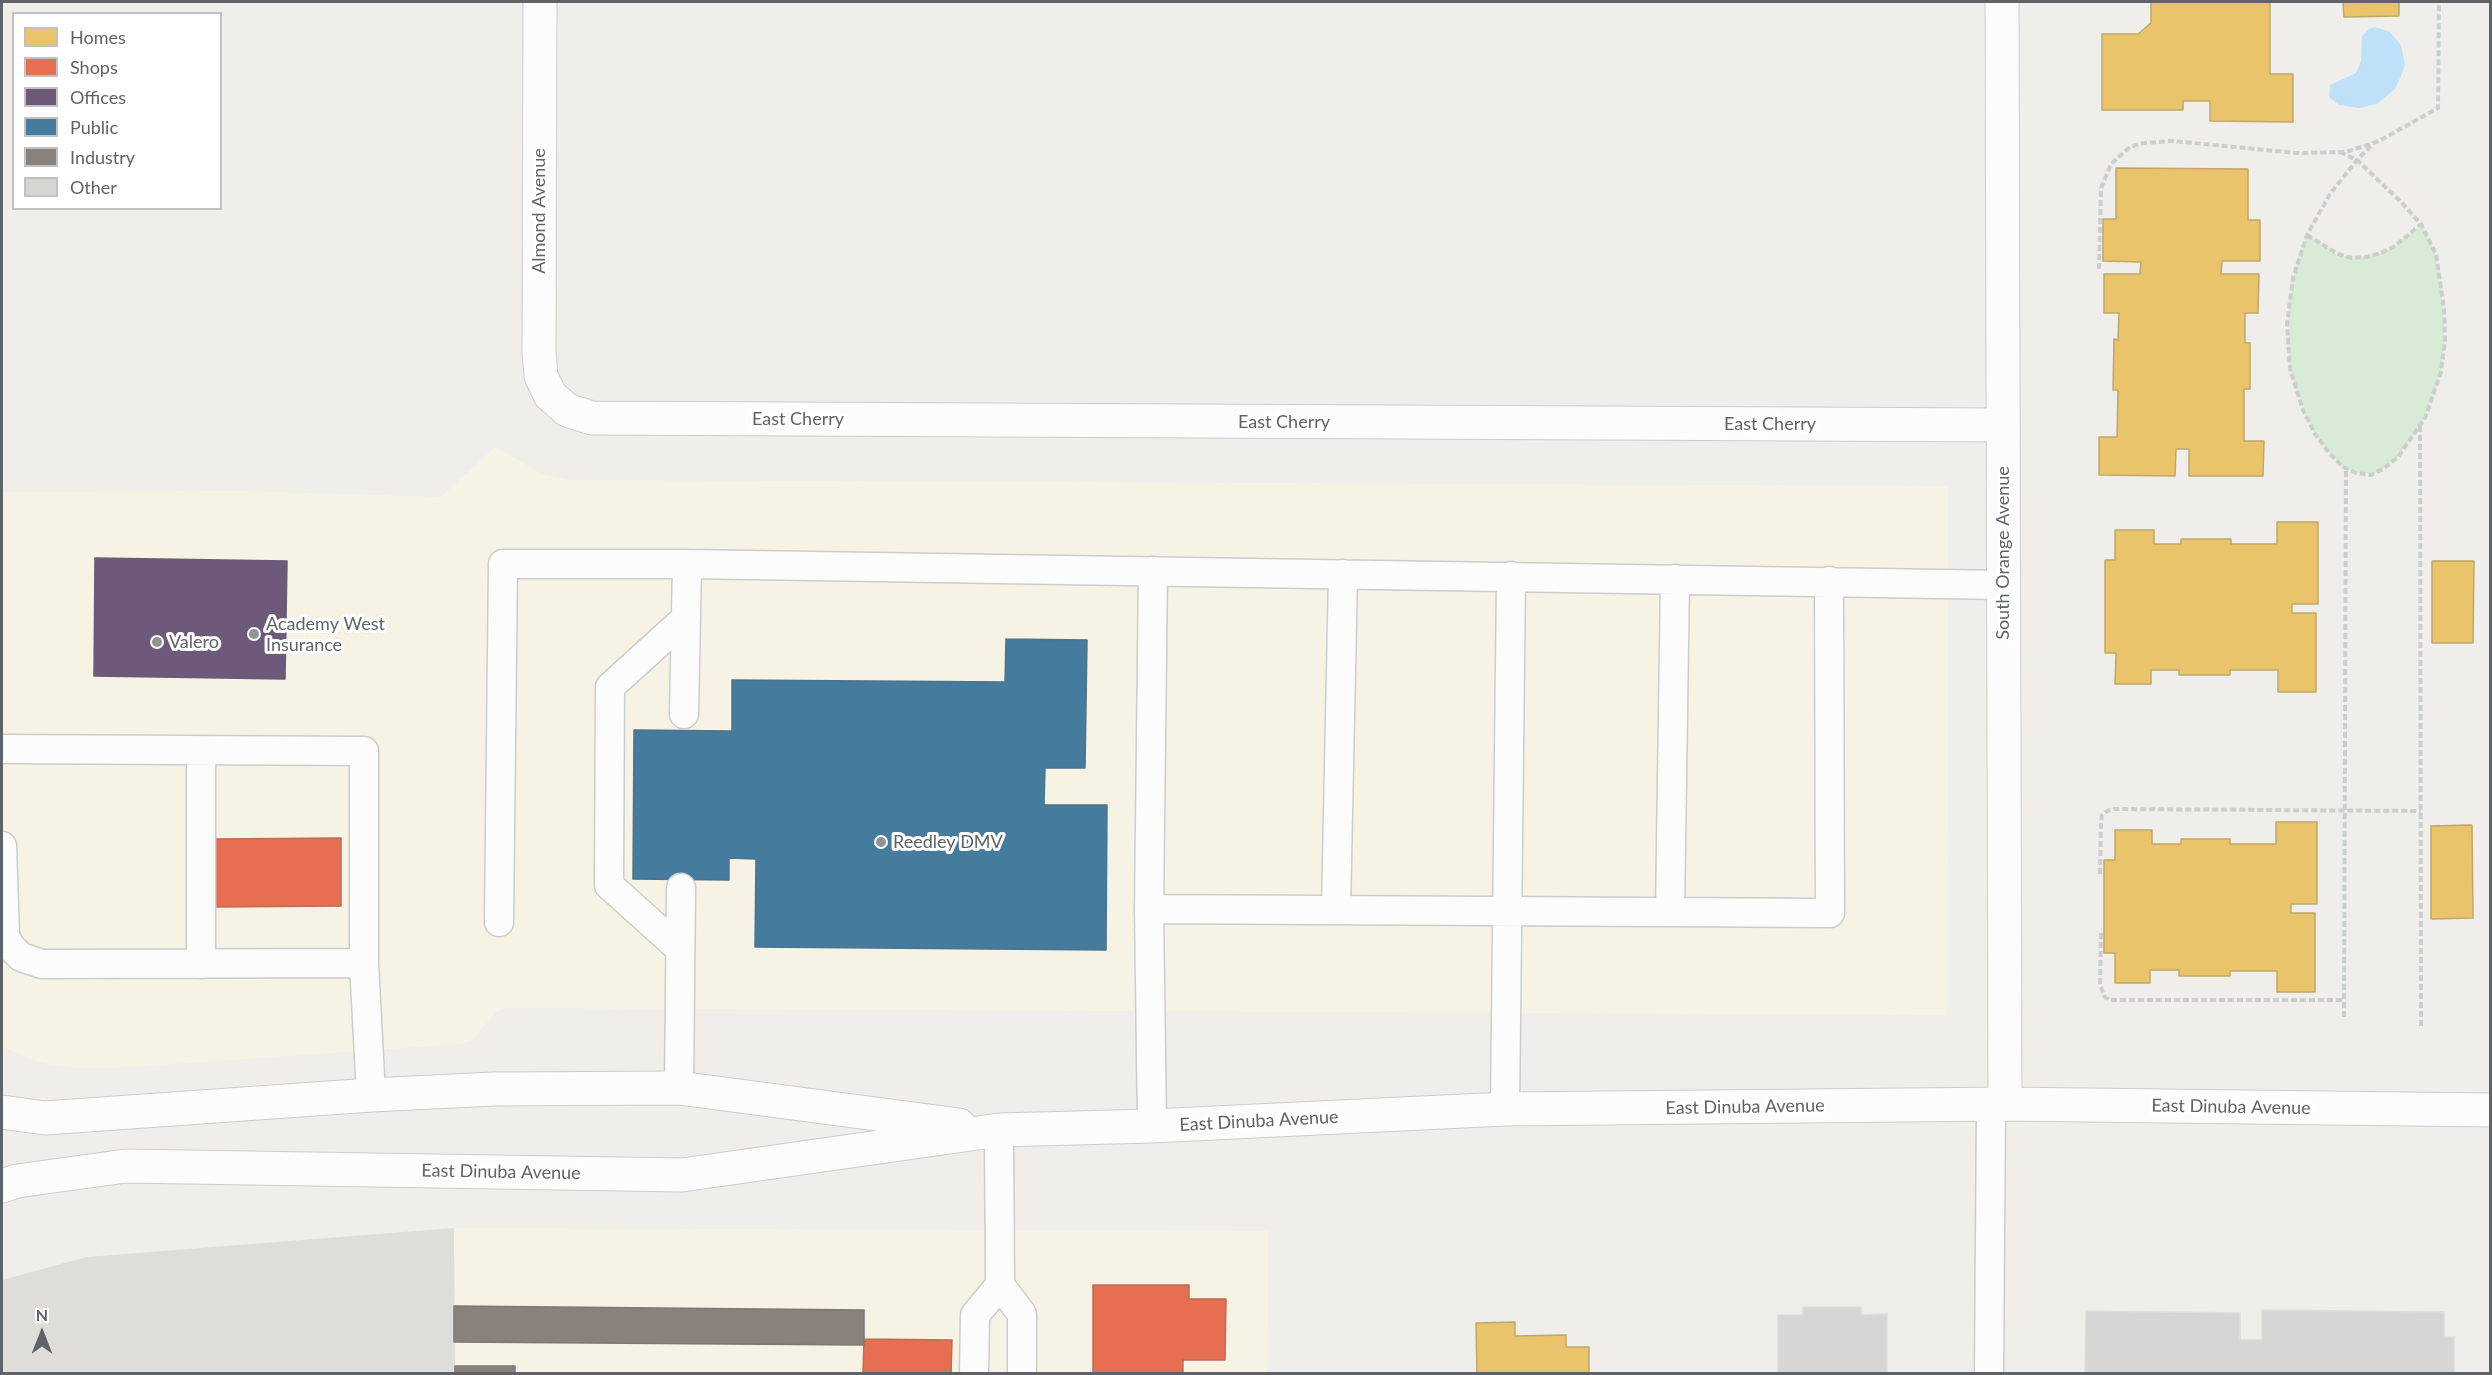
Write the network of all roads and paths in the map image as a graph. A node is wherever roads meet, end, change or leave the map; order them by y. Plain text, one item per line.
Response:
1 (540, 2) edge
2 (2002, 2) edge
3 (2439, 2) edge
4 (2374, 143) junction
5 (2340, 152) junction
6 (2357, 160) junction
7 (2421, 224) junction
8 (2307, 235) junction
9 (2099, 269) dead end
10 (567, 410) joint
11 (2003, 425) junction
12 (2420, 426) junction
13 (2346, 468) junction
14 (687, 564) junction
15 (1153, 571) junction
16 (1343, 574) junction
17 (1511, 576) junction
18 (1675, 579) junction
19 (1829, 581) junction
20 (2003, 585) junction
21 (686, 618) junction
22 (684, 714) dead end
23 (2, 749) edge
24 (201, 751) junction
25 (2345, 811) junction
26 (2421, 811) junction
27 (2, 846) edge
28 (2100, 874) dead end
29 (681, 888) dead end
30 (1149, 909) junction
31 (1336, 910) junction
32 (1506, 911) junction
33 (1670, 912) junction
34 (499, 922) dead end
35 (2101, 933) dead end
36 (680, 949) junction
37 (364, 963) junction
38 (201, 964) junction
39 (2344, 1000) junction
40 (2344, 1017) dead end
41 (2421, 1026) dead end
42 (679, 1088) junction
43 (371, 1095) junction
44 (1998, 1104) junction
45 (1505, 1109) junction
46 (2490, 1110) edge
47 (2, 1112) edge
48 (1152, 1126) junction
49 (999, 1130) junction
50 (2, 1186) edge
51 (1000, 1285) junction
52 (974, 1374) edge
53 (1022, 1374) edge
54 (1989, 1374) edge

1 - 10 street, Almond Avenue
2 - 11 street, South Orange Avenue
3 - 4 path
4 - 5 path
4 - 6 path
5 - 6 path
5 - 9 path
6 - 7 path
6 - 8 path
7 - 8 path
7 - 12 path
8 - 13 path
10 - 11 street, East Cherry
11 - 20 street, South Orange Avenue
12 - 13 path
12 - 26 path
13 - 25 path
14 - 15 lane
14 - 21 lane
14 - 34 lane
15 - 16 lane
15 - 30 lane
16 - 17 lane
16 - 31 lane
17 - 18 lane
17 - 32 lane
18 - 19 lane
18 - 33 lane
19 - 20 lane
19 - 33 lane
20 - 44 street, South Orange Avenue
21 - 22 lane
21 - 36 lane
23 - 24 lane
24 - 37 lane
24 - 38 lane
25 - 26 path
25 - 28 path
25 - 39 path
26 - 41 path
27 - 38 lane
29 - 36 lane
30 - 31 lane
30 - 48 lane
31 - 32 lane
32 - 33 lane
32 - 45 lane
35 - 39 path
36 - 42 lane
37 - 38 lane
37 - 43 lane
39 - 40 path
42 - 43 street, East Dinuba Avenue
42 - 49 street, East Dinuba Avenue
43 - 47 street, East Dinuba Avenue
44 - 45 street, East Dinuba Avenue
44 - 46 street, East Dinuba Avenue
44 - 54 lane
45 - 48 street, East Dinuba Avenue
48 - 49 street, East Dinuba Avenue
49 - 50 street, East Dinuba Avenue
49 - 51 lane
51 - 52 lane
51 - 53 lane

